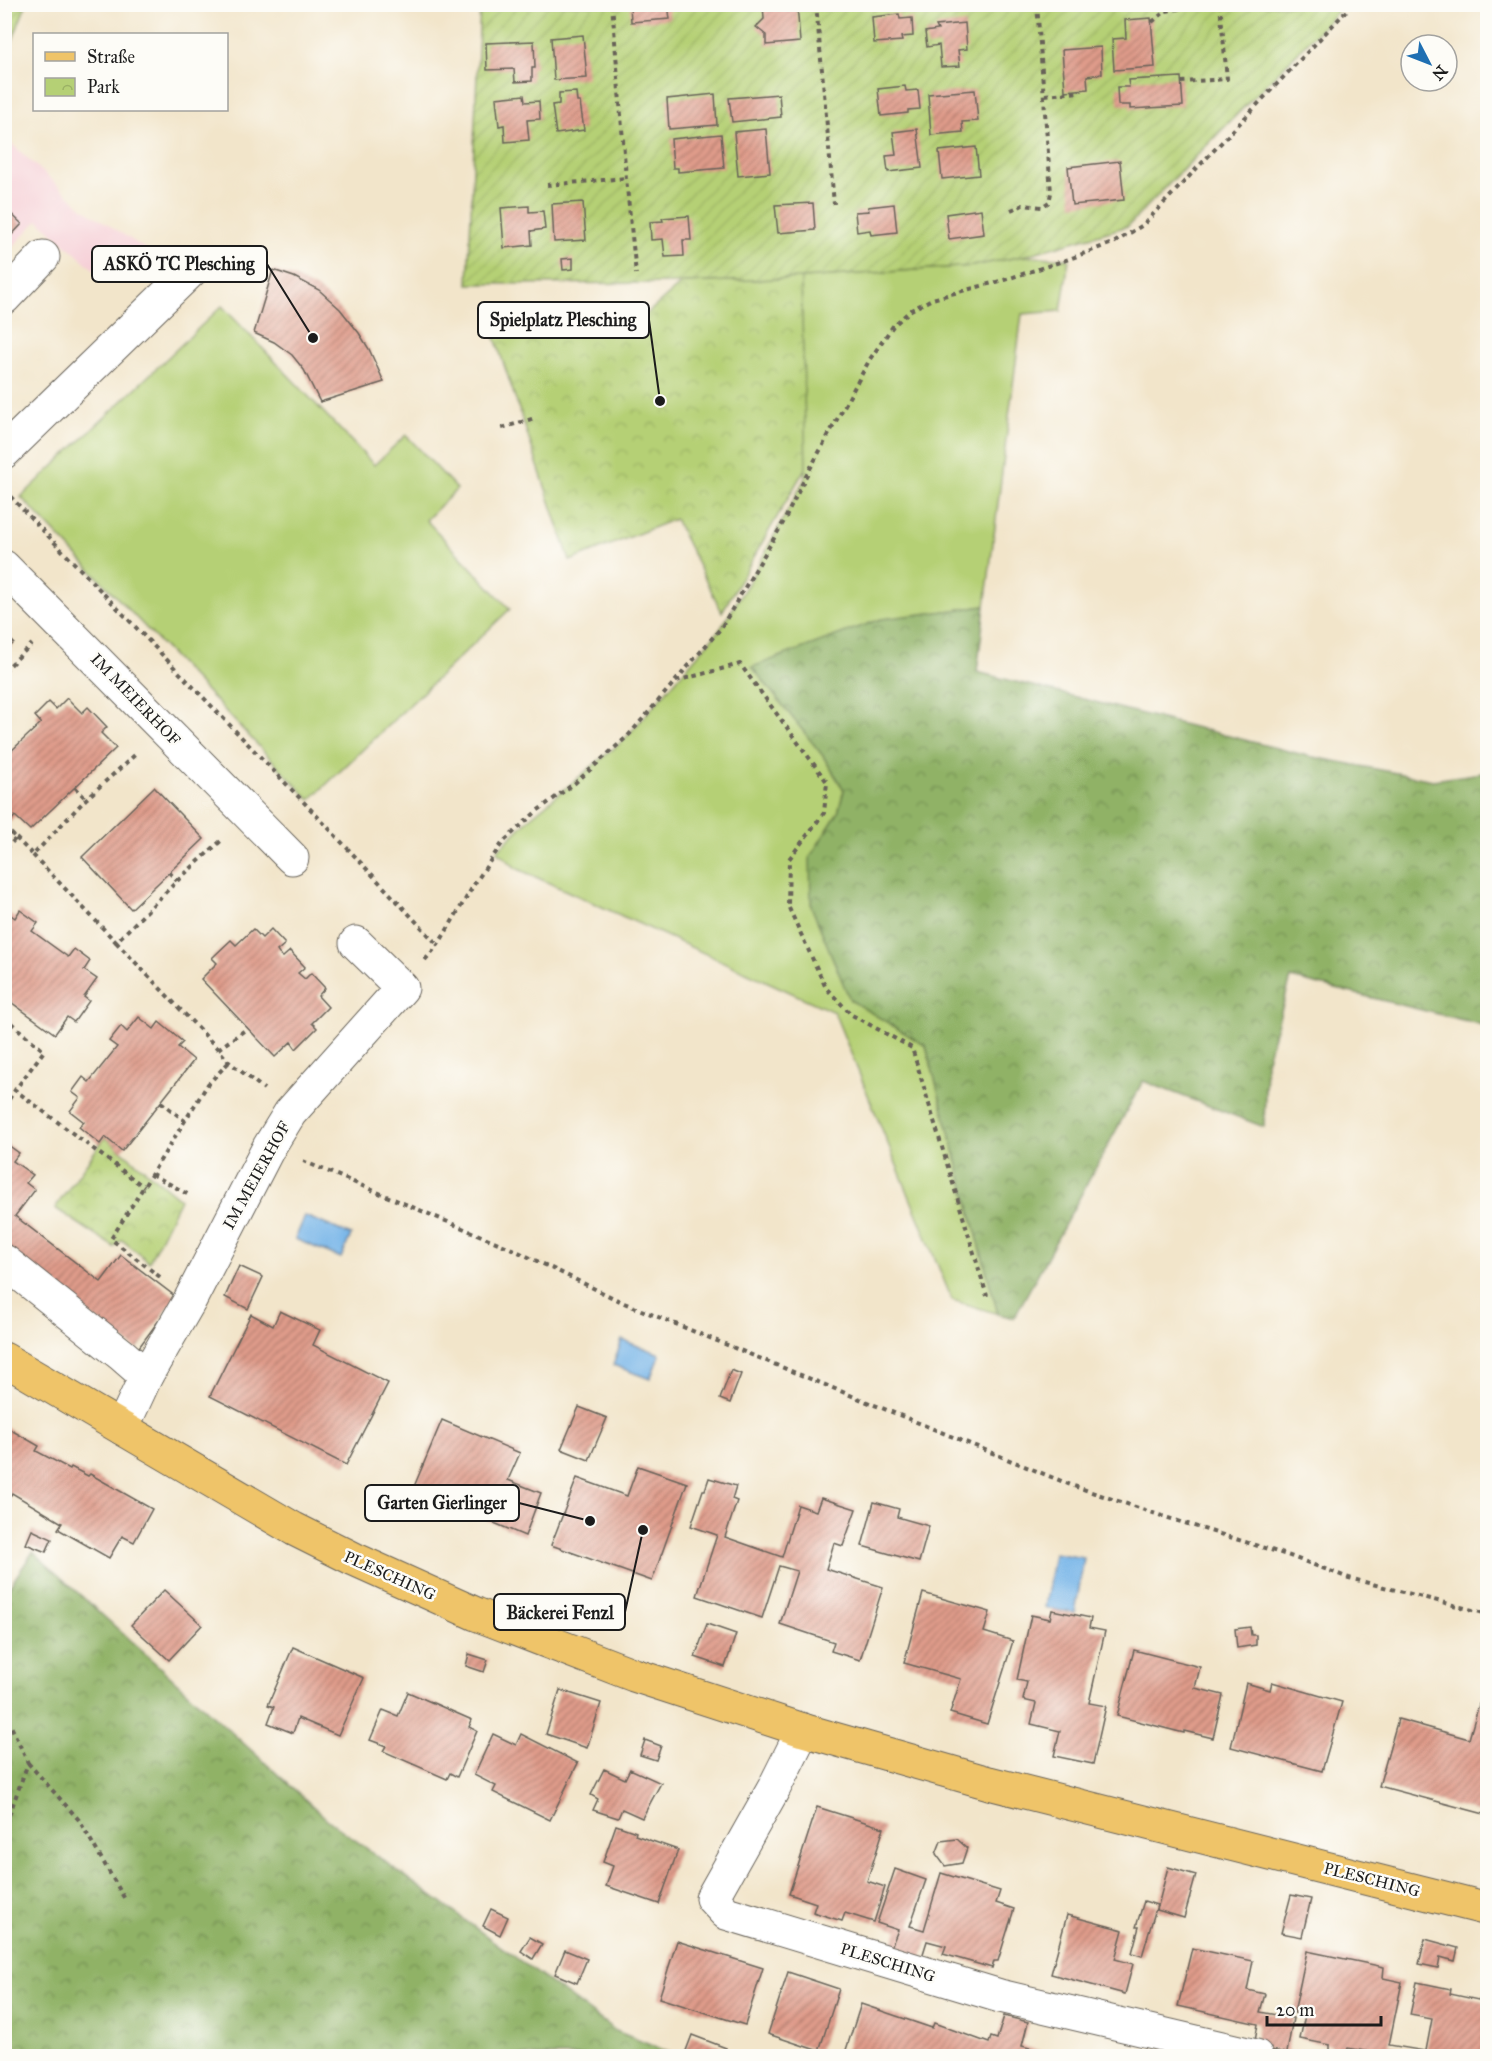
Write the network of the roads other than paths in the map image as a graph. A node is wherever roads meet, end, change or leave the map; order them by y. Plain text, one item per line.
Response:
1 (43, 257) dead end
2 (199, 263) dead end
3 (4, 298) edge
4 (4, 452) edge
5 (4, 567) edge
6 (292, 858) dead end
7 (356, 944) dead end
8 (4, 1261) edge
9 (4, 1359) edge
10 (146, 1376) junction
11 (122, 1428) junction
12 (803, 1730) junction
13 (1488, 1909) edge
14 (1256, 2056) edge

1 - 3 street
2 - 4 street
5 - 6 street, IM MEIERHOF
7 - 10 street, IM MEIERHOF
8 - 10 street
9 - 11 main road, PLESCHING
10 - 11 street, IM MEIERHOF
11 - 12 main road, PLESCHING
12 - 13 main road, PLESCHING
12 - 14 street, PLESCHING

